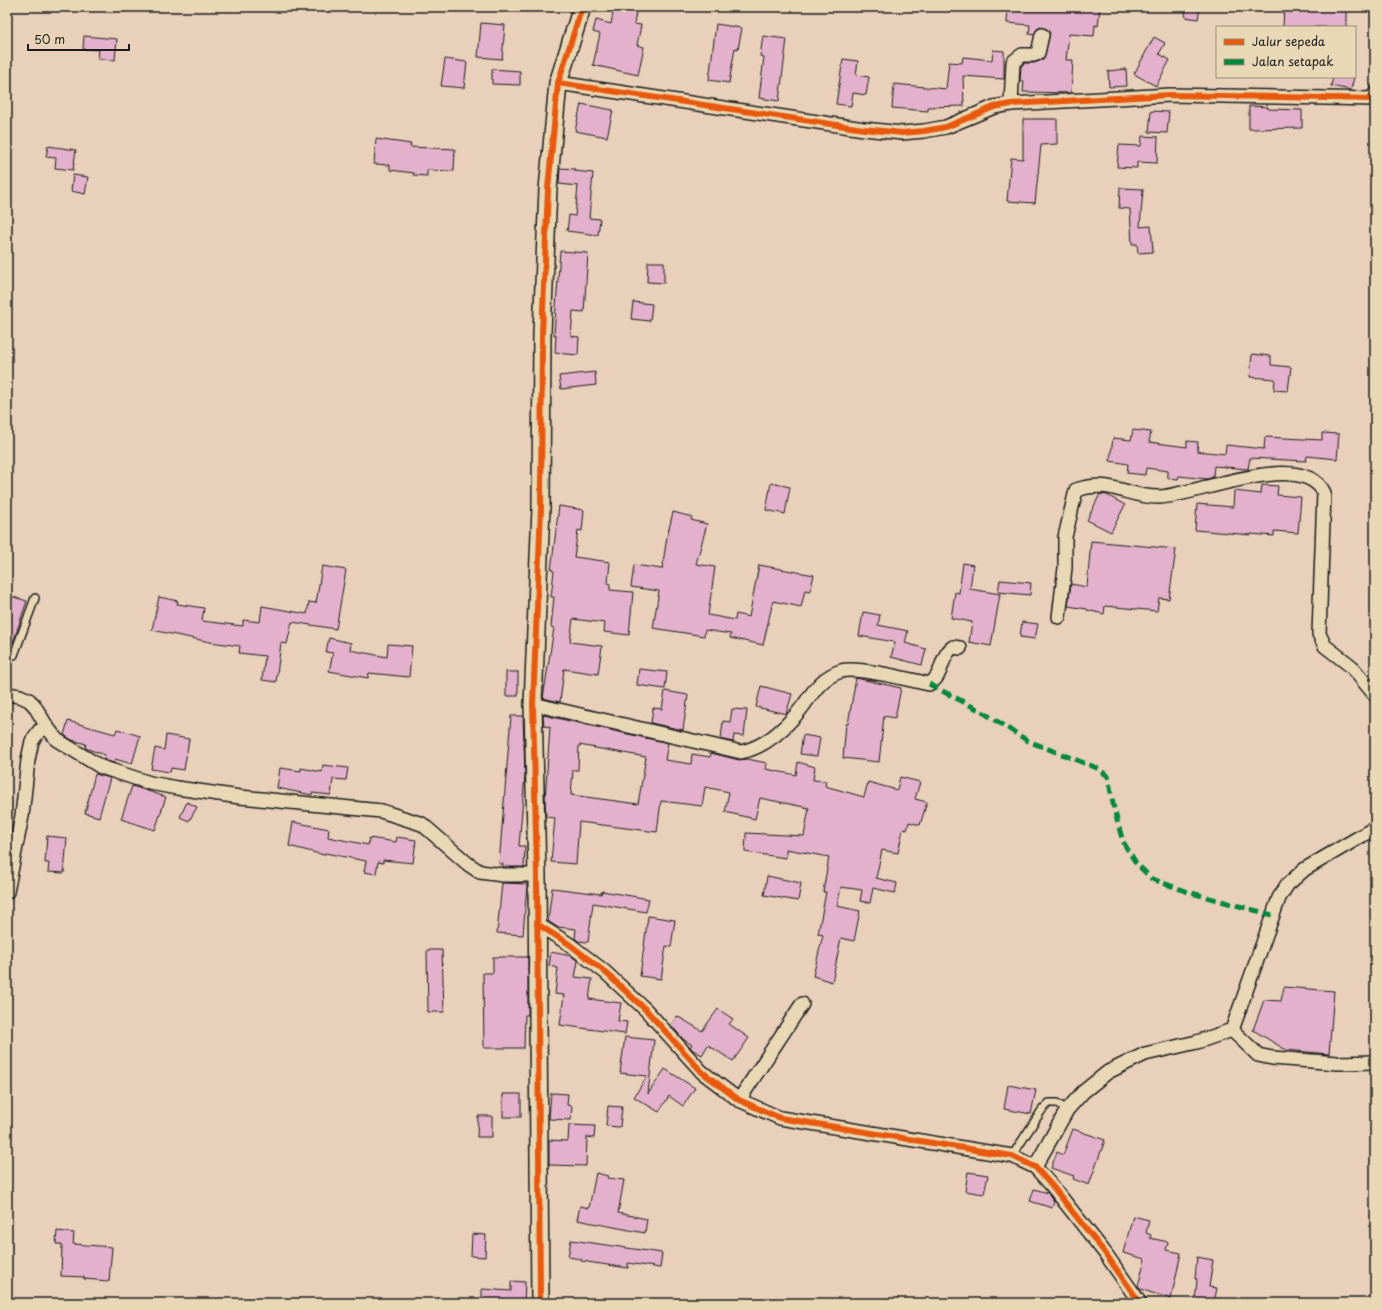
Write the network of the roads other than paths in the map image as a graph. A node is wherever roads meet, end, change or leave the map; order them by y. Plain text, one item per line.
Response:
1 (582, 7) edge
2 (1042, 35) dead end
3 (558, 83) junction
4 (1373, 95) edge
5 (1011, 104) junction
6 (35, 598) dead end
7 (1059, 617) dead end
8 (960, 648) dead end
9 (7, 658) edge
10 (7, 694) edge
11 (1375, 695) edge
12 (533, 704) junction
13 (47, 727) junction
14 (1375, 828) edge
15 (537, 875) junction
16 (7, 892) edge
17 (537, 924) junction
18 (802, 1004) dead end
19 (1232, 1030) junction
20 (1375, 1062) edge
21 (739, 1100) junction
22 (1067, 1110) junction
23 (1012, 1156) junction
24 (1035, 1167) junction
25 (540, 1303) edge
26 (1140, 1303) edge

1 - 3 street
2 - 5 street
3 - 5 street
3 - 12 street
4 - 5 street
6 - 9 lane
7 - 11 street
8 - 12 street
10 - 13 street
12 - 15 street
13 - 15 street
13 - 16 street
14 - 19 street
15 - 17 street
17 - 21 street
17 - 25 street
18 - 21 street
19 - 20 street
19 - 22 street
21 - 23 street
22 - 23 lane
22 - 24 street
23 - 24 street
24 - 26 street

